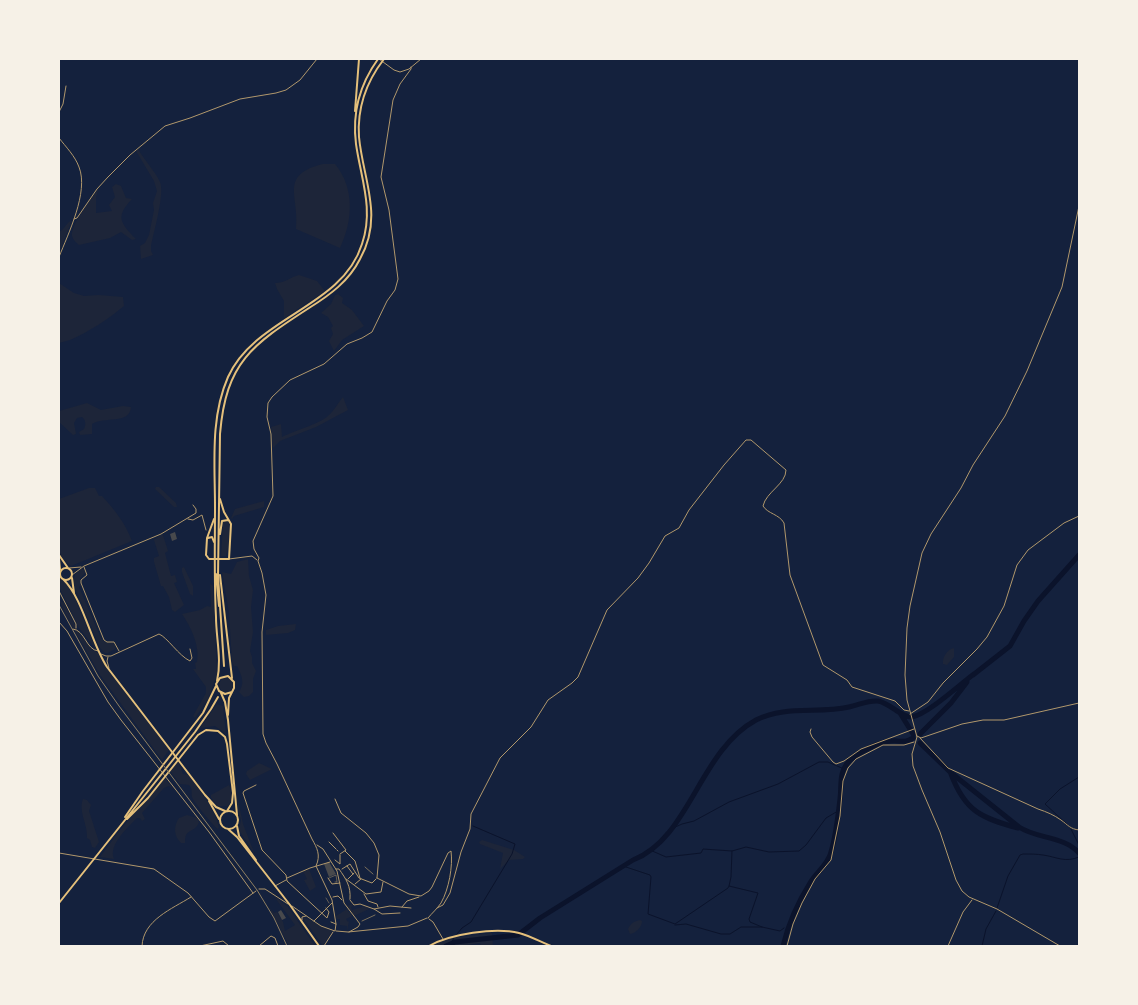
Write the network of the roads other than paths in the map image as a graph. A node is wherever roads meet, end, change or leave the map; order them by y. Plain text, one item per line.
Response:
1 (317, 59) edge
2 (359, 59) edge
3 (378, 59) edge
4 (384, 59) edge
5 (420, 59) edge
6 (411, 67) junction
7 (66, 86) dead end
8 (59, 112) edge
9 (355, 120) junction
10 (59, 138) edge
11 (1079, 206) edge
12 (74, 219) junction
13 (59, 257) edge
14 (219, 494) junction
15 (193, 504) dead end
16 (215, 515) junction
17 (1079, 516) edge
18 (188, 518) junction
19 (228, 520) junction
20 (206, 530) dead end
21 (218, 538) junction
22 (207, 540) junction
23 (215, 543) junction
24 (59, 555) edge
25 (59, 559) edge
26 (229, 559) junction
27 (216, 560) junction
28 (258, 560) junction
29 (84, 566) junction
30 (68, 568) junction
31 (60, 572) edge
32 (72, 576) junction
33 (63, 579) junction
34 (59, 591) edge
35 (75, 595) junction
36 (59, 622) edge
37 (76, 629) junction
38 (67, 631) junction
39 (190, 649) dead end
40 (98, 651) junction
41 (119, 652) junction
42 (110, 656) junction
43 (224, 666) dead end
44 (113, 675) junction
45 (232, 678) junction
46 (217, 681) junction
47 (216, 686) junction
48 (232, 692) junction
49 (221, 693) junction
50 (218, 696) dead end
51 (1079, 703) edge
52 (909, 711) junction
53 (911, 716) junction
54 (228, 720) junction
55 (811, 729) dead end
56 (912, 730) junction
57 (916, 736) junction
58 (920, 738) junction
59 (915, 741) junction
60 (233, 780) junction
61 (256, 785) dead end
62 (233, 794) junction
63 (205, 795) junction
64 (335, 799) dead end
65 (226, 811) junction
66 (237, 815) junction
67 (220, 821) junction
68 (237, 825) junction
69 (119, 828) junction
70 (228, 829) junction
71 (1079, 830) edge
72 (333, 833) dead end
73 (329, 842) dead end
74 (316, 845) junction
75 (338, 852) junction
76 (345, 852) junction
77 (59, 853) edge
78 (335, 860) dead end
79 (331, 861) junction
80 (258, 864) junction
81 (340, 864) junction
82 (347, 865) junction
83 (316, 866) junction
84 (336, 869) junction
85 (342, 869) junction
86 (342, 874) junction
87 (328, 878) joint
88 (361, 878) junction
89 (377, 878) junction
90 (287, 879) junction
91 (347, 879) junction
92 (384, 882) junction
93 (335, 884) junction
94 (340, 884) junction
95 (354, 884) junction
96 (275, 886) junction
97 (259, 889) dead end
98 (256, 891) dead end
99 (332, 892) dead end
100 (253, 893) junction
101 (329, 894) junction
102 (364, 894) junction
103 (420, 896) junction
104 (191, 897) junction
105 (331, 897) junction
106 (326, 898) dead end
107 (973, 899) junction
108 (343, 900) junction
109 (350, 900) junction
110 (332, 902) junction
111 (59, 903) edge
112 (330, 904) junction
113 (290, 905) junction
114 (378, 907) junction
115 (326, 908) junction
116 (402, 908) junction
117 (411, 908) dead end
118 (437, 908) junction
119 (373, 909) junction
120 (321, 913) junction
121 (400, 913) dead end
122 (307, 916) junction
123 (328, 918) junction
124 (428, 918) junction
125 (302, 920) junction
126 (314, 921) junction
127 (336, 924) junction
128 (335, 931) junction
129 (349, 932) junction
130 (443, 939) junction
131 (318, 945) edge
132 (142, 946) edge
133 (200, 946) edge
134 (229, 946) edge
135 (259, 946) edge
136 (278, 946) edge
137 (324, 946) edge
138 (429, 946) edge
139 (551, 946) edge
140 (787, 946) edge
141 (948, 946) edge
142 (1060, 946) edge

1 - 12 street
2 - 9 main road
3 - 6 street
3 - 9 main road
4 - 14 main road
5 - 6 street
6 - 28 street
7 - 8 street
9 - 16 main road
10 - 12 street
11 - 52 street
12 - 13 street
14 - 19 main road
14 - 21 main road
15 - 18 street
16 - 22 main road
16 - 23 main road
17 - 53 street
18 - 20 street
18 - 29 street
19 - 21 main road
19 - 26 main road
21 - 27 main road
22 - 23 main road
22 - 26 main road
23 - 27 main road
24 - 30 main road
25 - 31 main road
26 - 28 street
27 - 43 main road
27 - 45 main road
27 - 46 main road
28 - 74 street
29 - 30 street
29 - 32 street
29 - 41 street
30 - 31 main road
30 - 32 main road
31 - 33 main road
32 - 33 main road
32 - 35 main road
33 - 35 main road
34 - 37 street
35 - 40 main road
36 - 38 street
37 - 38 street
37 - 40 street
38 - 100 street
39 - 41 street
40 - 42 street
40 - 44 main road
41 - 42 street
42 - 44 street
44 - 63 main road
45 - 46 main road
45 - 48 main road
46 - 47 main road
47 - 49 main road
47 - 69 main road
48 - 49 main road
48 - 54 main road
49 - 54 main road
50 - 69 main road
51 - 58 street
52 - 53 street
52 - 118 street
53 - 56 street
54 - 60 main road
55 - 56 street
56 - 57 street
57 - 58 street
57 - 59 street
58 - 71 street
59 - 107 street
59 - 140 street
60 - 62 main road
60 - 66 main road
61 - 90 street
62 - 65 main road
62 - 69 main road
63 - 65 main road
63 - 67 main road
64 - 89 street
65 - 66 main road
65 - 67 main road
66 - 68 main road
67 - 70 main road
68 - 70 main road
68 - 80 main road
69 - 111 main road
70 - 80 main road
72 - 76 street
73 - 75 street
74 - 79 street
74 - 83 street
75 - 76 street
75 - 81 street
76 - 88 street
77 - 104 street
78 - 81 street
79 - 83 street
79 - 84 street
80 - 96 main road
81 - 85 street
82 - 85 street
82 - 88 street
82 - 91 street
83 - 90 street
83 - 101 street
84 - 86 street
84 - 94 street
85 - 86 street
86 - 91 street
87 - 93 street
87 - 93 street
88 - 89 street
88 - 95 street
89 - 92 street
90 - 96 street
90 - 120 street
91 - 95 street
91 - 109 street
92 - 102 street
92 - 103 street
93 - 94 street
94 - 108 street
95 - 102 street
96 - 113 main road
97 - 113 street
98 - 100 street
99 - 101 street
100 - 104 street
101 - 105 street
102 - 114 street
103 - 116 street
103 - 118 street
104 - 132 street
105 - 108 street
105 - 110 street
106 - 112 street
107 - 141 street
107 - 142 street
108 - 109 street
108 - 129 street
109 - 119 street
110 - 112 street
110 - 127 street
112 - 115 street
113 - 122 street
113 - 125 main road
114 - 116 street
114 - 119 street
115 - 120 street
115 - 123 street
116 - 117 street
118 - 124 street
119 - 121 street
120 - 123 street
120 - 126 street
122 - 125 street
122 - 126 street
123 - 127 street
124 - 129 street
124 - 130 street
125 - 131 main road
126 - 128 street
127 - 128 street
128 - 129 street
128 - 137 street
130 - 138 main road
130 - 139 main road
133 - 134 street
135 - 136 street

